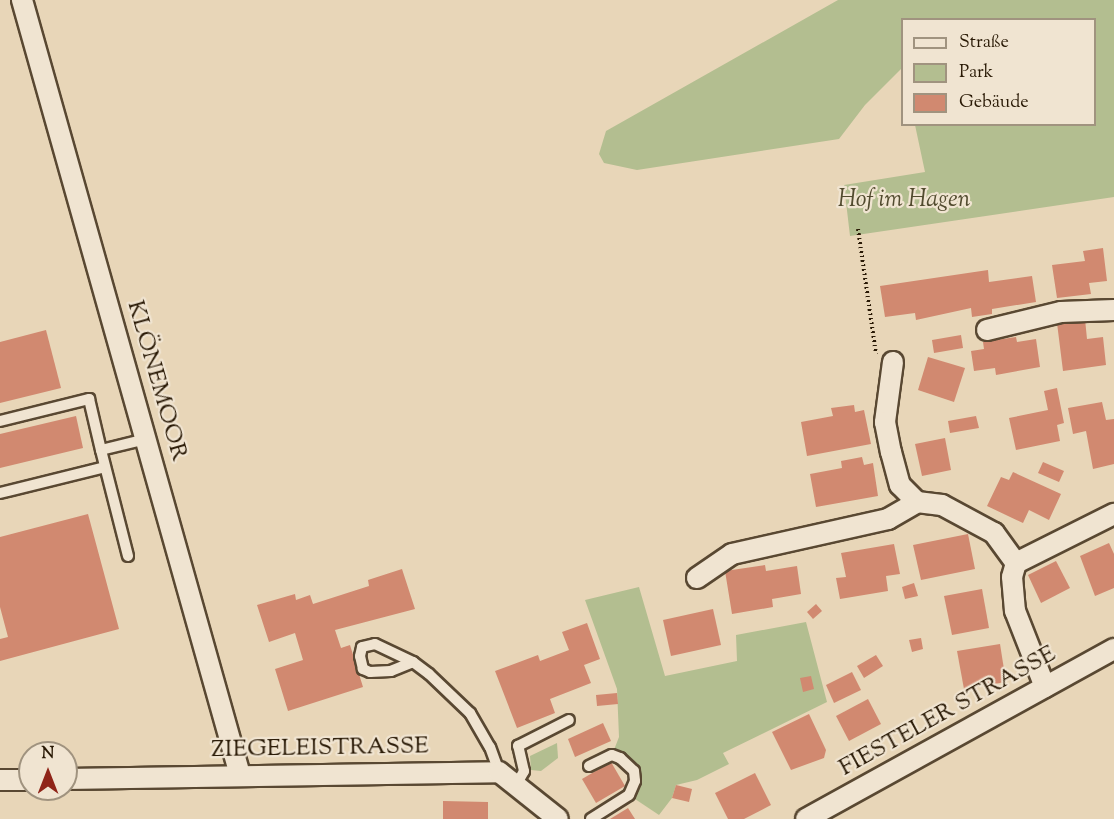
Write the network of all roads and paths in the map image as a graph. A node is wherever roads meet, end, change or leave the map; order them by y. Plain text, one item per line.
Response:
1 (22, 0) edge
2 (858, 229) dead end
3 (1114, 310) edge
4 (987, 330) dead end
5 (885, 359) joint
6 (0, 421) edge
7 (146, 439) junction
8 (101, 450) junction
9 (105, 467) junction
10 (0, 493) edge
11 (917, 502) junction
12 (1114, 514) edge
13 (128, 556) dead end
14 (1016, 563) junction
15 (697, 578) dead end
16 (1114, 649) edge
17 (413, 662) dead end
18 (1045, 687) junction
19 (569, 720) dead end
20 (589, 766) dead end
21 (499, 772) junction
22 (240, 775) junction
23 (78, 779) edge
24 (0, 780) edge
25 (18, 780) edge
26 (516, 785) junction
27 (558, 819) edge
28 (591, 819) edge
29 (806, 819) edge

1 - 7 street, KLÖNEMOOR
2 - 5 path
3 - 4 street
5 - 11 street
6 - 8 lane
7 - 8 lane
7 - 22 street, KLÖNEMOOR
8 - 9 lane
9 - 10 lane
9 - 13 lane
11 - 14 street
11 - 15 street
12 - 14 street
14 - 18 street
16 - 18 street, FIESTELER STRASSE
17 - 21 lane
18 - 29 street, FIESTELER STRASSE
19 - 26 lane
20 - 28 lane
21 - 22 street, ZIEGELEISTRASSE
21 - 26 street
22 - 23 street, ZIEGELEISTRASSE
24 - 25 street
26 - 27 street

